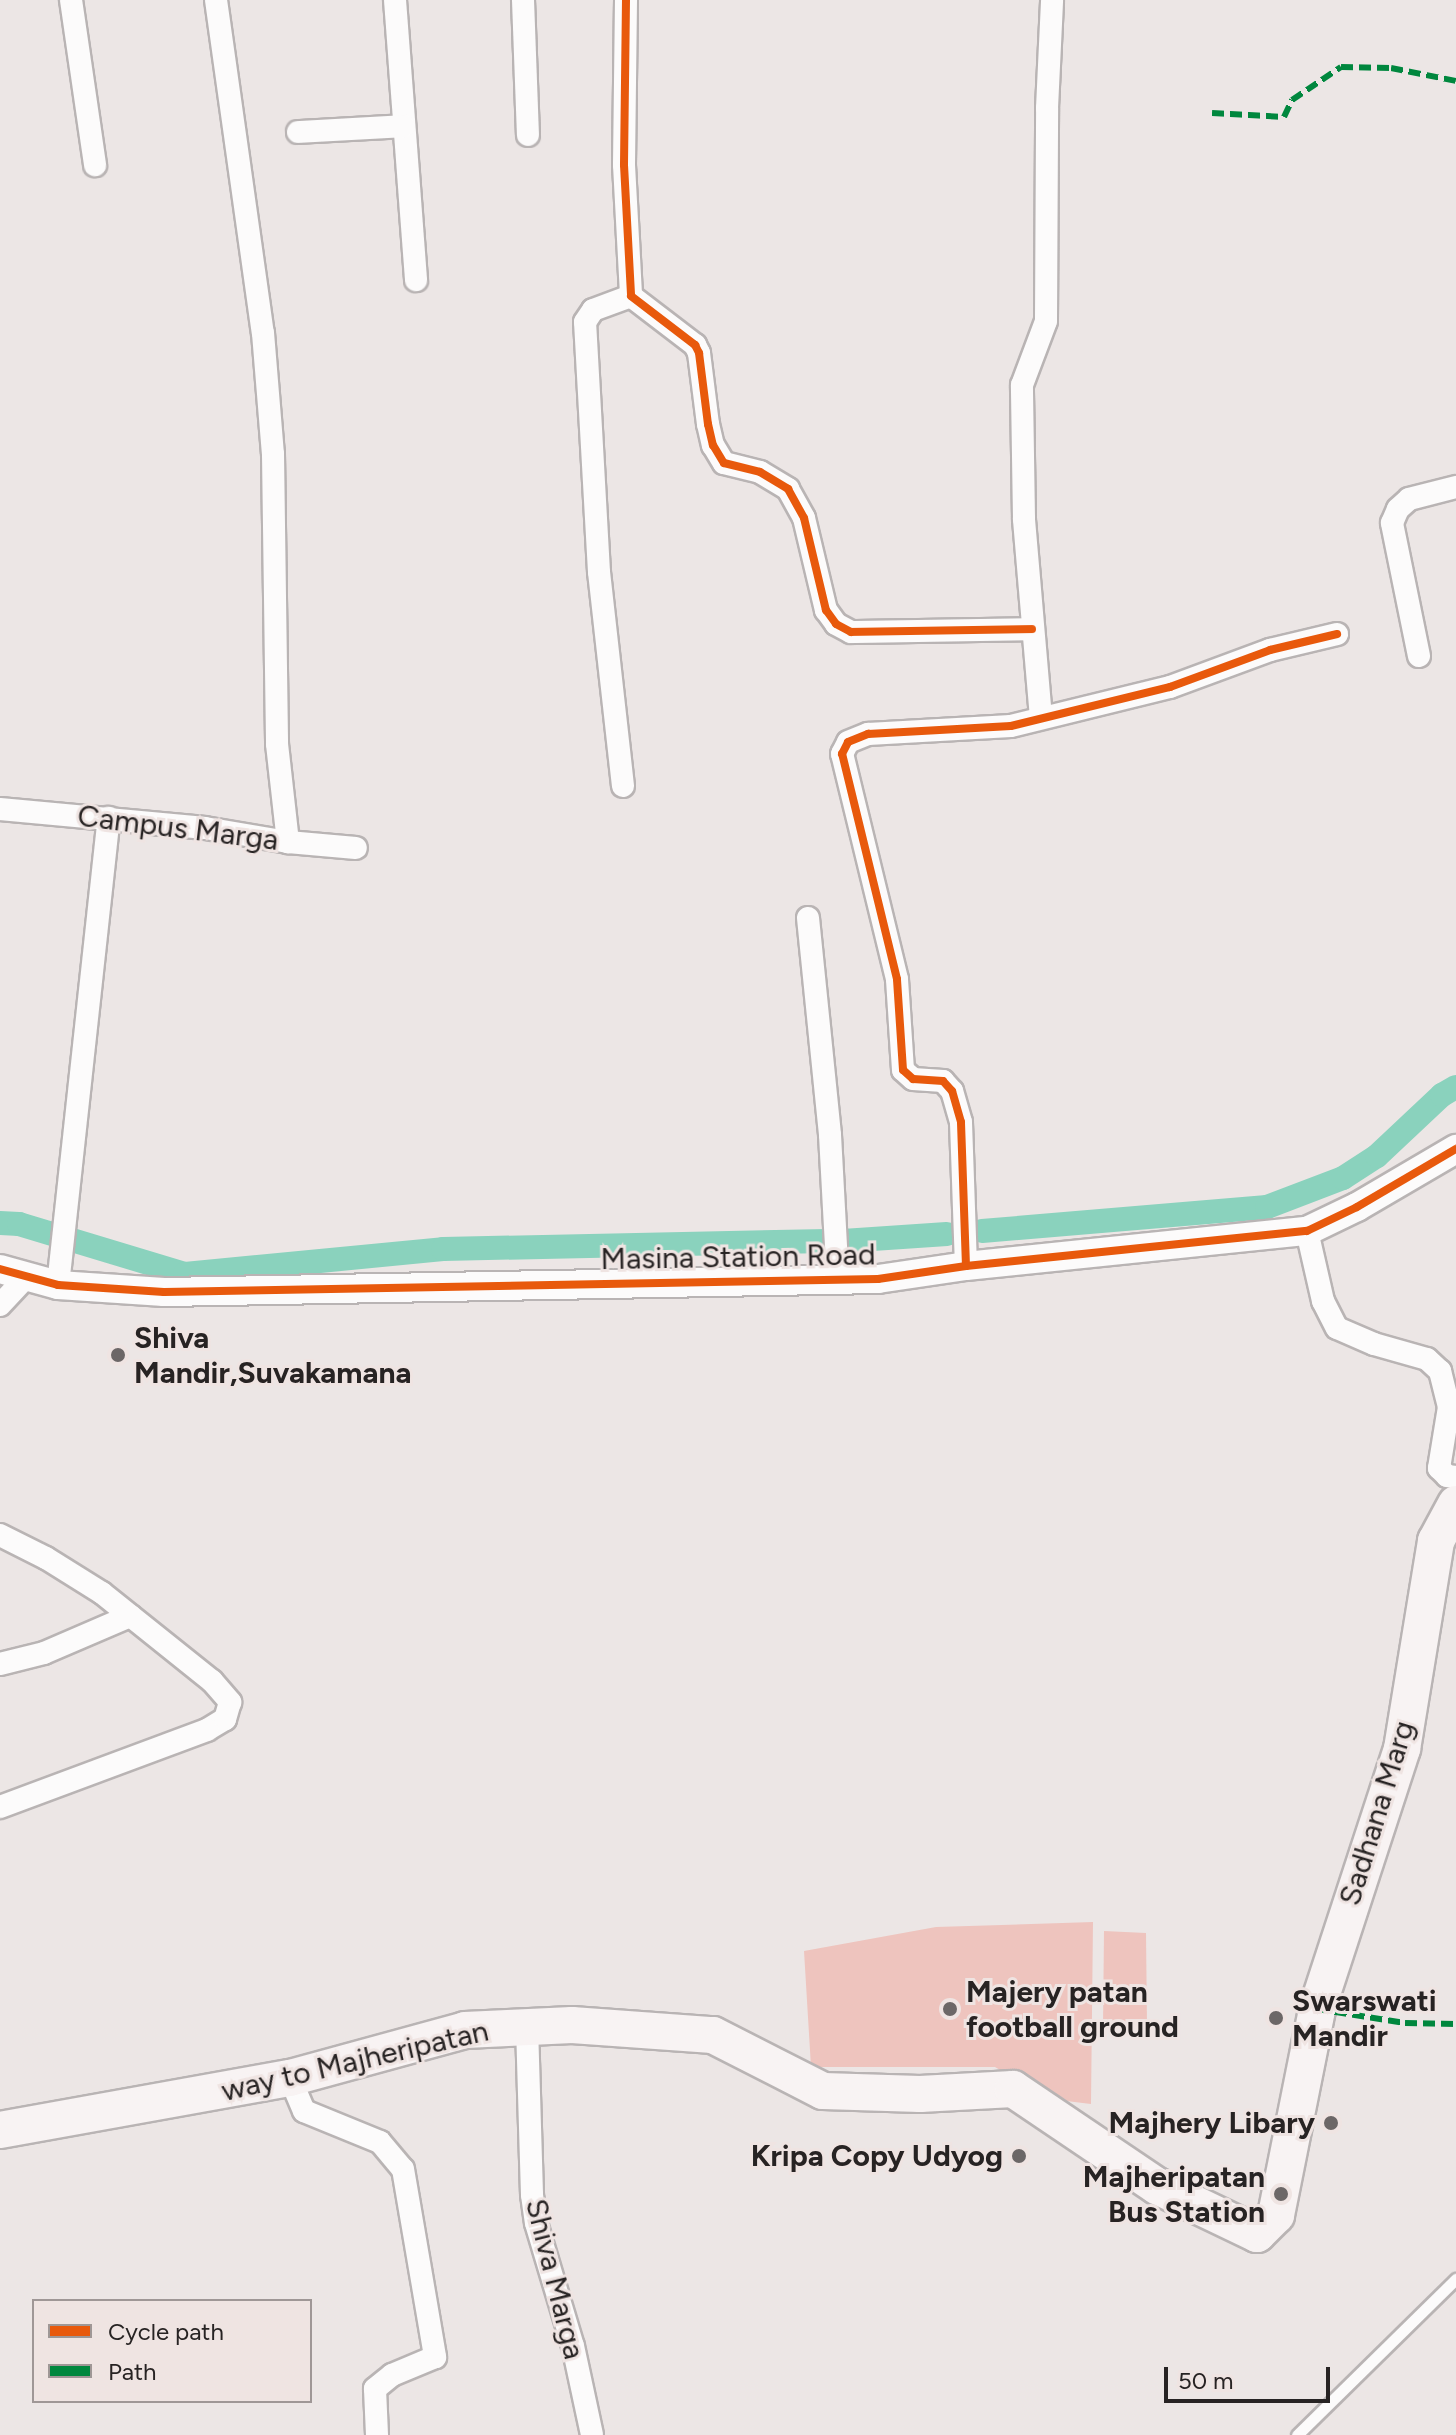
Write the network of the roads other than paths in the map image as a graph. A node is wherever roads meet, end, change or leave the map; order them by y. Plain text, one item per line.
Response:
1 (71, 0) edge
2 (216, 0) edge
3 (395, 0) edge
4 (523, 0) edge
5 (626, 0) edge
6 (1052, 0) edge
7 (404, 126) junction
8 (298, 132) dead end
9 (528, 135) dead end
10 (95, 165) dead end
11 (416, 280) dead end
12 (631, 296) junction
13 (1456, 487) edge
14 (1032, 629) junction
15 (1337, 634) dead end
16 (1419, 656) dead end
17 (1041, 718) junction
18 (623, 786) dead end
19 (0, 809) edge
20 (109, 818) junction
21 (288, 842) junction
22 (356, 848) dead end
23 (808, 918) dead end
24 (1456, 1149) edge
25 (1307, 1231) junction
26 (966, 1266) junction
27 (13, 1273) edge
28 (838, 1282) junction
29 (58, 1285) junction
30 (0, 1305) edge
31 (1456, 1477) edge
32 (1456, 1504) edge
33 (0, 1535) edge
34 (130, 1616) junction
35 (0, 1664) edge
36 (0, 1807) edge
37 (527, 2026) junction
38 (290, 2078) junction
39 (1296, 2123) joint
40 (0, 2130) edge
41 (1456, 2279) edge
42 (377, 2435) edge
43 (592, 2435) edge
44 (1297, 2435) edge

1 - 10 street
2 - 21 street
3 - 7 street
4 - 9 street
5 - 12 street
6 - 14 street
7 - 8 street
7 - 11 street
12 - 14 street
12 - 18 street
13 - 16 street
14 - 17 street
15 - 17 street
17 - 26 street
19 - 20 street, Campus Marga
20 - 21 street, Campus Marga
20 - 29 street
21 - 22 street, Campus Marga
23 - 28 street
24 - 25 street, Masina Station Road
25 - 26 street, Masina Station Road
25 - 31 street
26 - 28 street, Masina Station Road
27 - 29 street, Masina Station Road
27 - 30 street
28 - 29 street, Masina Station Road
32 - 39 main road, Sadhana Marg
33 - 34 street
34 - 35 street
34 - 36 street
37 - 38 main road, way to Majheripatan
37 - 39 main road, way to Majheripatan
37 - 43 street, Shiva Marga
38 - 40 main road, way to Majheripatan
38 - 42 street
41 - 44 lane

